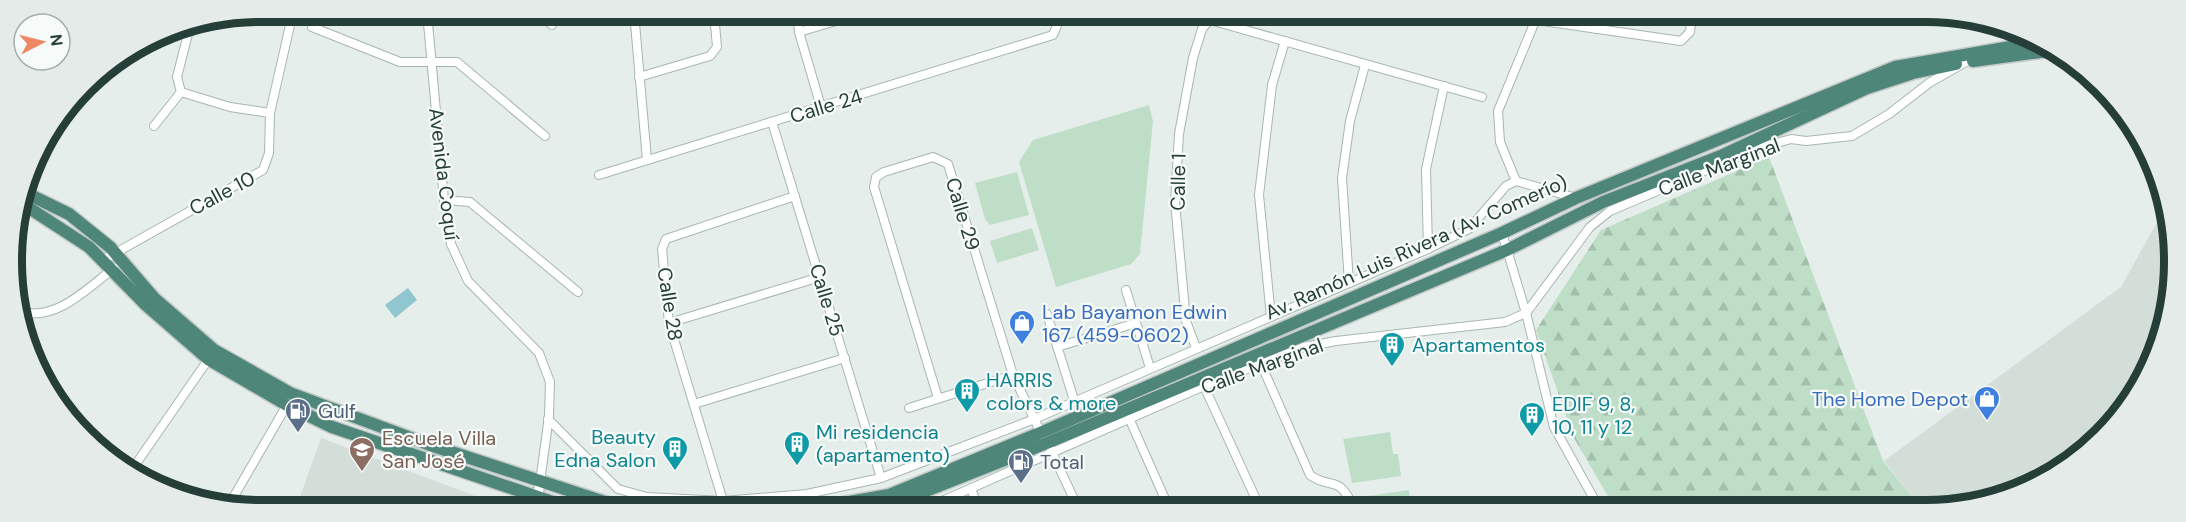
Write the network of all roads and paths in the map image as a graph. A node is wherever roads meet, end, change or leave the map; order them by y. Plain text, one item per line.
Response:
1 (291, 22) edge
2 (427, 22) edge
3 (549, 22) edge
4 (635, 22) edge
5 (715, 22) edge
6 (798, 22) edge
7 (833, 22) edge
8 (1058, 22) edge
9 (1208, 22) edge
10 (1227, 22) edge
11 (1535, 22) edge
12 (1562, 22) edge
13 (1597, 22) edge
14 (1691, 22) edge
15 (552, 25) dead end
16 (312, 27) dead end
17 (1596, 29) junction
18 (799, 32) junction
19 (188, 34) edge
20 (1285, 41) junction
21 (2024, 45) edge
22 (2040, 52) edge
23 (431, 62) junction
24 (1966, 62) junction
25 (1365, 65) junction
26 (639, 77) junction
27 (1444, 86) junction
28 (180, 92) junction
29 (1482, 97) dead end
30 (821, 107) junction
31 (270, 113) junction
32 (772, 122) junction
33 (154, 126) dead end
34 (545, 136) dead end
35 (647, 160) junction
36 (599, 175) dead end
37 (1515, 181) junction
38 (32, 196) edge
39 (795, 196) junction
40 (1576, 198) junction
41 (444, 200) junction
42 (29, 208) edge
43 (1502, 233) junction
44 (1428, 249) junction
45 (1507, 250) junction
46 (114, 252) junction
47 (103, 260) junction
48 (123, 262) junction
49 (111, 270) junction
50 (820, 277) junction
51 (1349, 283) junction
52 (1126, 290) dead end
53 (578, 292) dead end
54 (28, 312) edge
55 (1526, 313) junction
56 (1047, 314) dead end
57 (1270, 317) junction
58 (669, 323) junction
59 (1136, 323) junction
60 (1057, 347) junction
61 (1196, 348) junction
62 (211, 355) junction
63 (844, 358) junction
64 (1261, 364) junction
65 (1150, 368) junction
66 (1012, 375) junction
67 (1204, 386) junction
68 (290, 399) junction
69 (938, 399) junction
70 (1074, 400) junction
71 (694, 404) junction
72 (909, 408) dead end
73 (1129, 418) junction
74 (548, 419) junction
75 (1032, 420) junction
76 (1046, 443) junction
77 (136, 464) edge
78 (882, 478) junction
79 (540, 482) junction
80 (971, 488) junction
81 (233, 497) edge
82 (532, 500) edge
83 (537, 500) edge
84 (597, 500) edge
85 (704, 500) edge
86 (723, 500) edge
87 (735, 500) edge
88 (860, 500) edge
89 (903, 500) edge
90 (944, 500) edge
91 (975, 500) edge
92 (1074, 500) edge
93 (1165, 500) edge
94 (1256, 500) edge
95 (1350, 500) edge
96 (1595, 500) edge

1 - 31 street, Calle 10
2 - 23 street, Avenida Coquí
3 - 15 street
4 - 26 street
5 - 26 street
6 - 18 street
7 - 18 street
8 - 30 street, Calle 24
9 - 61 street, Calle 1
10 - 20 street
11 - 37 street
12 - 17 street
13 - 17 street
14 - 17 street
16 - 23 street
18 - 30 street
19 - 28 street
20 - 25 street
20 - 57 street
21 - 40 highway, Av. Ramón Luis Rivera (Av. Comerío)
22 - 24 highway, Av. Ramón Luis Rivera (Av. Comerío)
23 - 34 street
23 - 41 street, Avenida Coquí
24 - 45 highway, Av. Ramón Luis Rivera (Av. Comerío)
24 - 55 street, Calle Marginal
25 - 27 street
25 - 51 street
26 - 35 street
27 - 29 street
27 - 44 street
28 - 31 street
28 - 33 street
30 - 32 street, Calle 24
31 - 46 street, Calle 10
32 - 35 street, Calle 24
32 - 39 street, Calle 25
35 - 36 street, Calle 24
37 - 40 street
37 - 44 street, Calle Marginal
38 - 46 highway
39 - 50 street, Calle 25
39 - 58 street, Calle 28
40 - 43 highway, Av. Ramón Luis Rivera (Av. Comerío)
41 - 53 street
41 - 74 street, Avenida Coquí
42 - 47 highway
43 - 45 street
43 - 76 highway, Av. Ramón Luis Rivera (Av. Comerío)
44 - 51 street, Calle Marginal
45 - 55 street
45 - 76 highway, Av. Ramón Luis Rivera (Av. Comerío)
46 - 47 street, Calle 10
46 - 48 highway
47 - 49 highway
48 - 49 street
48 - 62 highway
49 - 54 street
49 - 62 highway
50 - 58 street
50 - 63 street, Calle 25
51 - 57 street, Calle Marginal
52 - 59 street
55 - 64 street, Calle Marginal
55 - 96 street
56 - 60 street
57 - 61 street, Calle Marginal
58 - 71 street, Calle 28
59 - 60 street
59 - 65 street
60 - 70 street
61 - 65 street, Calle Marginal
62 - 68 highway
62 - 77 street
63 - 71 street
63 - 78 street, Calle 25
64 - 67 street, Calle Marginal
64 - 95 street
65 - 70 street, Calle Marginal
66 - 69 street
66 - 69 street, Calle 29
66 - 75 street, Calle 29
67 - 73 street, Calle Marginal
67 - 94 street
68 - 79 highway
68 - 81 street
68 - 82 highway
69 - 72 street
70 - 75 street, Calle Marginal
71 - 86 street, Calle 28
73 - 76 street, Calle Marginal
73 - 93 street
74 - 79 street, Avenida Coquí
74 - 85 street, Calle Marginal
75 - 76 street, Calle 29
75 - 78 street, Calle Marginal
76 - 80 street, Calle Marginal
76 - 88 highway, Av. Ramón Luis Rivera (Av. Comerío)
76 - 89 highway, Av. Ramón Luis Rivera (Av. Comerío)
76 - 92 street, Calle 29
78 - 87 street, Calle Marginal
79 - 83 street
79 - 84 highway
80 - 90 street, Calle Marginal
80 - 91 street

